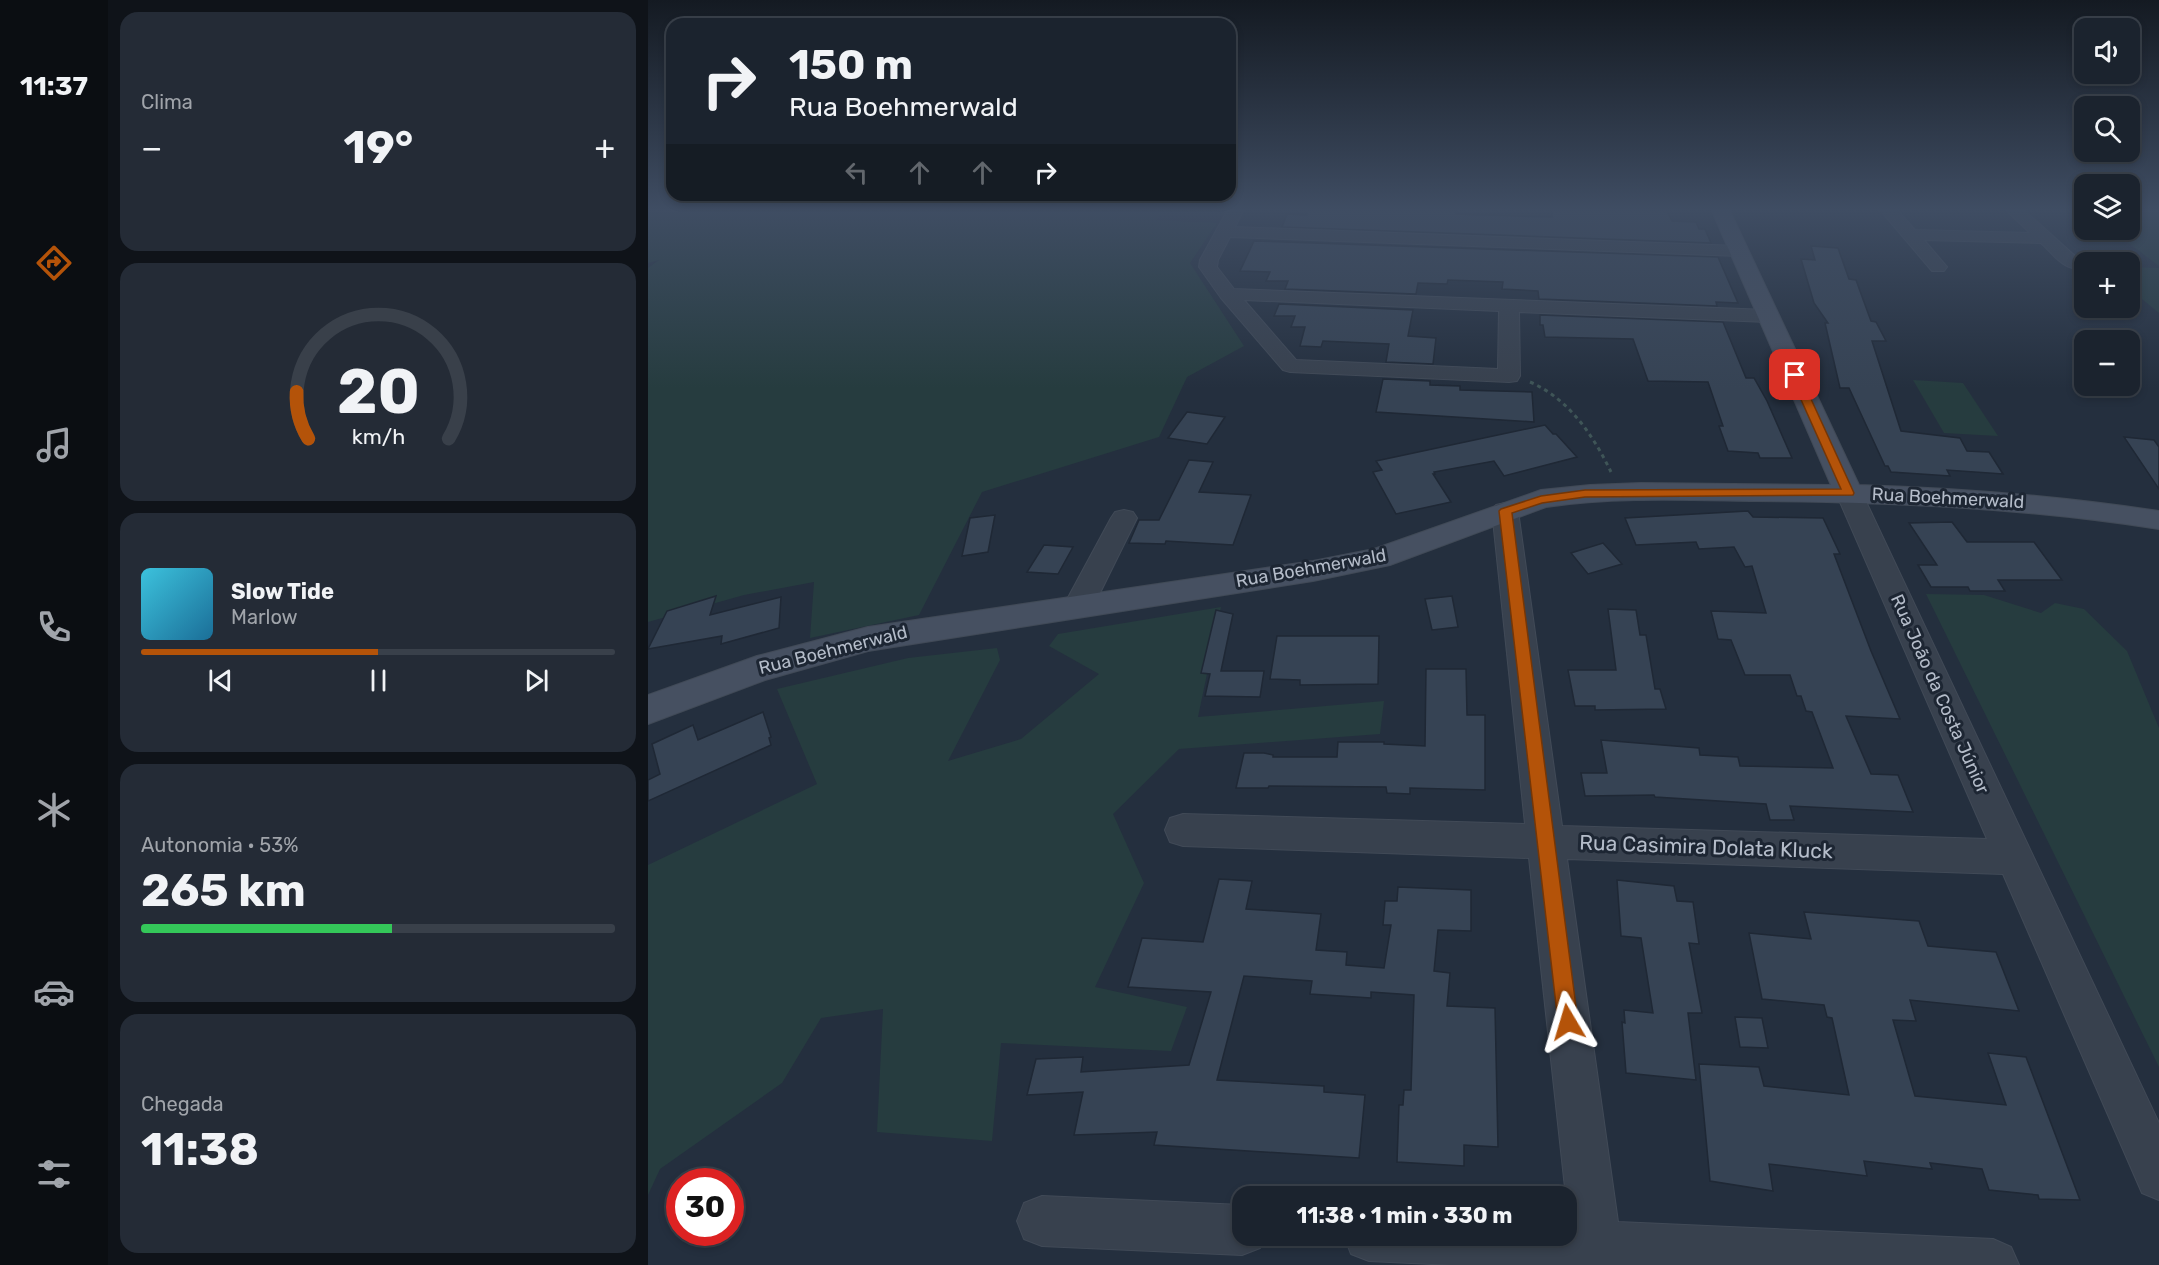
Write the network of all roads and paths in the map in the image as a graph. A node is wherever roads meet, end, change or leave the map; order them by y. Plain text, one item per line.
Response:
1 (1210, 270) edge
2 (1747, 270) edge
3 (1228, 294) junction
4 (1509, 305) junction
5 (1768, 316) junction
6 (1509, 376) junction
7 (1619, 492) junction
8 (1848, 493) junction
9 (1505, 511) junction
10 (1124, 518) dead end
11 (2159, 520) edge
12 (1079, 605) junction
13 (648, 710) edge
14 (1183, 830) dead end
15 (1546, 842) junction
16 (2014, 857) junction
17 (2159, 1176) edge
18 (1042, 1221) dead end
19 (1232, 1230) edge
20 (1483, 1246) edge
21 (1597, 1256) edge
22 (1993, 1265) edge

1 - 3 street
2 - 5 main road, Rua João da Costa Júnior
3 - 4 street
3 - 6 street
4 - 5 street
4 - 6 street
5 - 8 main road, Rua João da Costa Júnior
6 - 7 path
7 - 8 main road, Rua Boehmerwald
7 - 9 main road, Rua Boehmerwald
8 - 11 main road, Rua Boehmerwald
8 - 16 street, Rua João da Costa Júnior
9 - 12 main road, Rua Boehmerwald
9 - 15 street
10 - 12 street
12 - 13 main road, Rua Boehmerwald
14 - 15 street, Rua Casimira Dolata Kluck
15 - 16 street, Rua Casimira Dolata Kluck
15 - 21 street
16 - 17 street, Rua João da Costa Júnior
18 - 19 street
20 - 21 street
21 - 22 street

